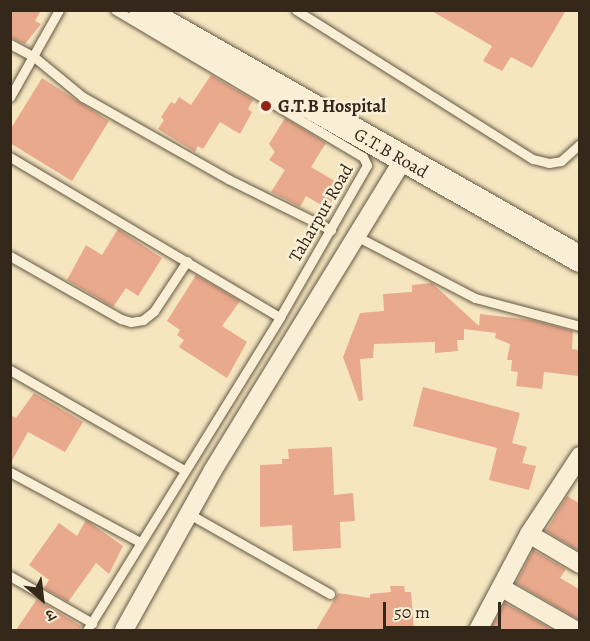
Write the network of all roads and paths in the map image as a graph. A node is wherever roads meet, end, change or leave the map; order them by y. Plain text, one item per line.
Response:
1 (59, 10) edge
2 (115, 10) edge
3 (142, 10) edge
4 (169, 10) edge
5 (296, 10) edge
6 (10, 44) edge
7 (33, 56) junction
8 (10, 97) edge
9 (579, 144) edge
10 (10, 157) edge
11 (404, 160) junction
12 (331, 230) junction
13 (358, 237) junction
14 (579, 246) edge
15 (10, 256) edge
16 (579, 259) edge
17 (187, 261) junction
18 (280, 317) junction
19 (579, 326) edge
20 (10, 370) edge
21 (579, 456) edge
22 (184, 470) junction
23 (10, 472) edge
24 (572, 485) edge
25 (191, 515) junction
26 (530, 534) junction
27 (140, 542) junction
28 (579, 564) edge
29 (10, 576) edge
30 (502, 588) junction
31 (330, 594) dead end
32 (89, 626) edge
33 (124, 630) edge
34 (478, 630) edge
35 (575, 630) edge

1 - 7 lane
2 - 12 lane, Taharpur Road
3 - 11 main road, G.T.B Road
4 - 14 main road, G.T.B Road
5 - 9 lane
6 - 7 lane
7 - 8 lane
7 - 12 lane
10 - 17 lane
11 - 13 street
11 - 16 main road, G.T.B Road
12 - 18 lane, Taharpur Road
13 - 19 lane
13 - 25 street
15 - 17 lane
17 - 18 lane
18 - 22 lane, Taharpur Road
20 - 22 lane
21 - 24 street
22 - 27 lane, Taharpur Road
23 - 27 lane
24 - 26 street
25 - 31 lane
25 - 33 street
26 - 28 street
26 - 30 street
27 - 32 lane, Taharpur Road
29 - 32 lane
30 - 34 street
30 - 35 street

